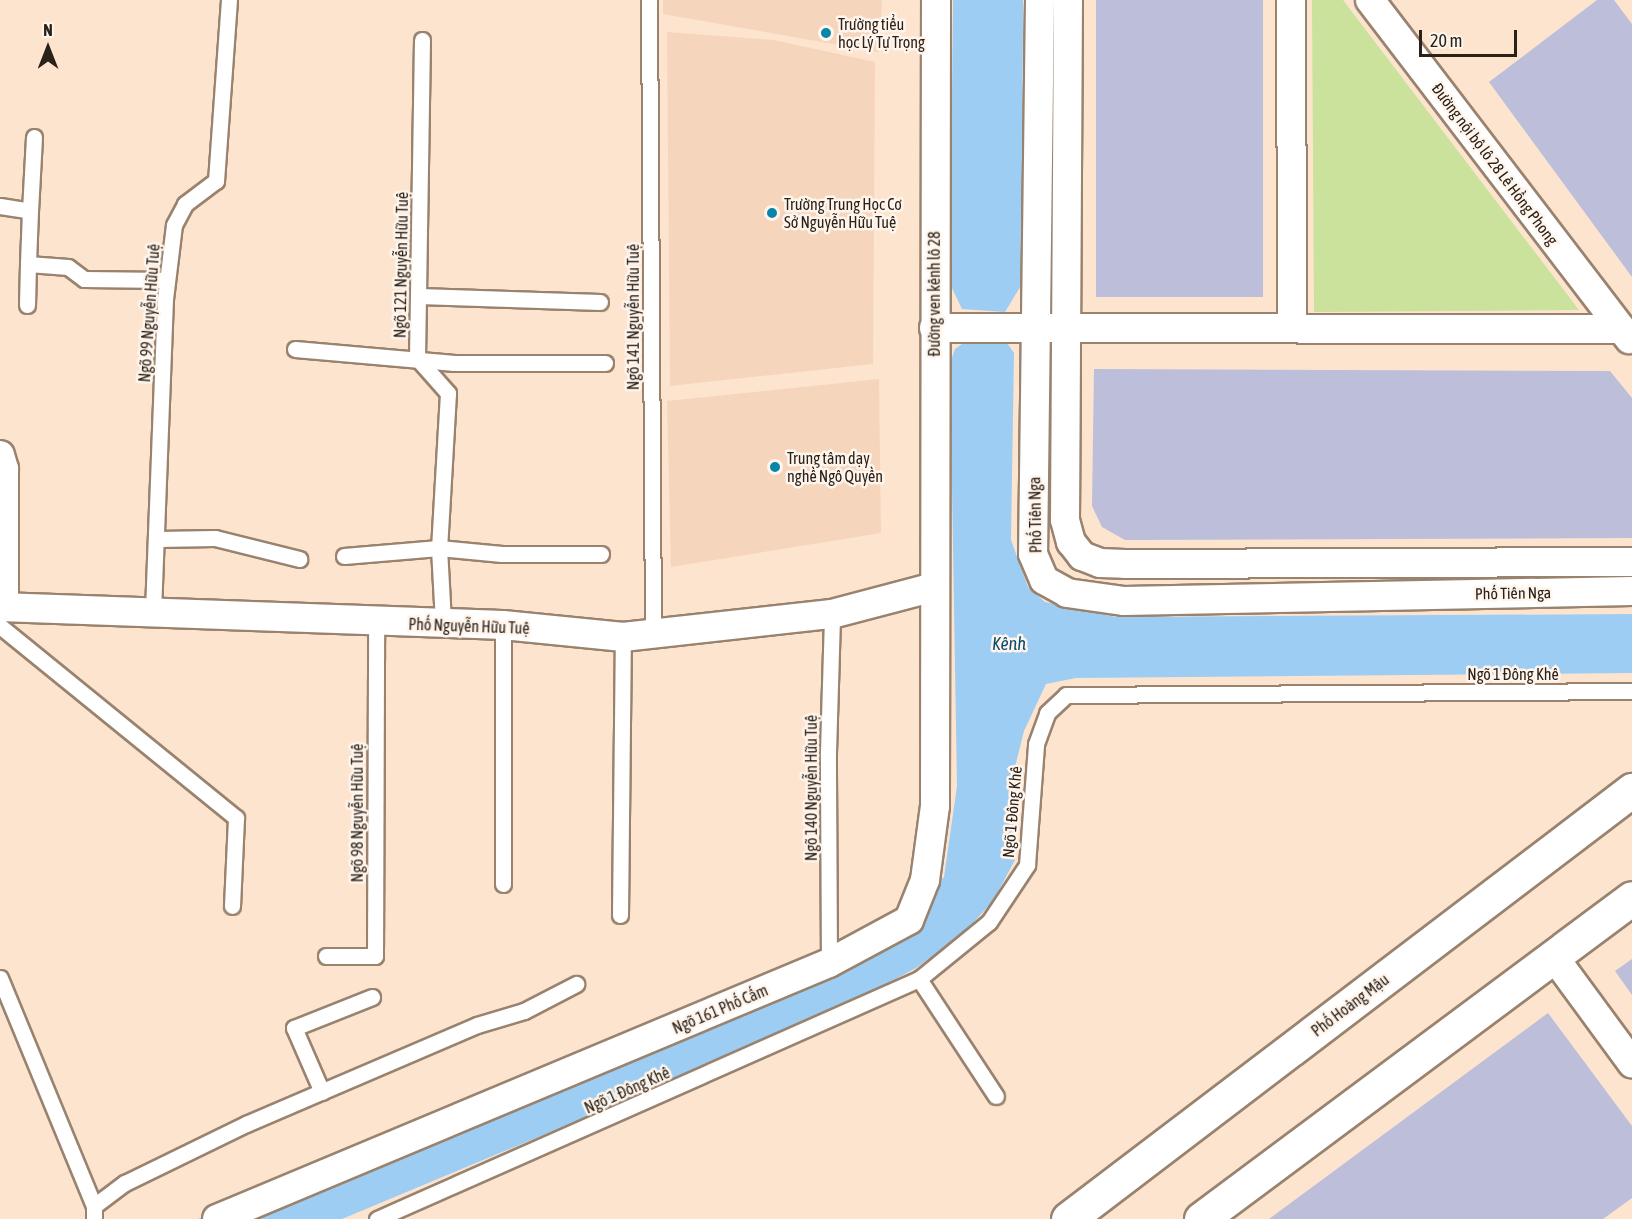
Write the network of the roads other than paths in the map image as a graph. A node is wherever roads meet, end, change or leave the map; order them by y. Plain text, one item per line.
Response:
1 (229, 0) edge
2 (649, 0) edge
3 (936, 0) edge
4 (1040, 0) edge
5 (1068, 0) edge
6 (1292, 0) edge
7 (1370, 0) edge
8 (422, 40) dead end
9 (34, 137) dead end
10 (0, 206) edge
11 (30, 211) junction
12 (28, 264) junction
13 (167, 280) junction
14 (419, 296) junction
15 (600, 302) dead end
16 (27, 305) dead end
17 (1035, 327) junction
18 (1066, 327) junction
19 (934, 328) junction
20 (1292, 328) junction
21 (1627, 336) edge
22 (295, 349) dead end
23 (417, 358) junction
24 (605, 363) dead end
25 (0, 455) edge
26 (158, 539) junction
27 (439, 548) junction
28 (601, 554) dead end
29 (344, 556) dead end
30 (299, 559) dead end
31 (1632, 562) edge
32 (934, 587) junction
33 (1632, 591) edge
34 (153, 611) junction
35 (1, 613) edge
36 (832, 614) junction
37 (376, 623) junction
38 (442, 623) junction
39 (503, 625) junction
40 (653, 633) junction
41 (623, 637) junction
42 (1632, 691) edge
43 (1631, 794) edge
44 (503, 884) dead end
45 (1632, 898) edge
46 (232, 906) dead end
47 (620, 915) dead end
48 (326, 956) dead end
49 (1554, 957) junction
50 (829, 963) junction
51 (0, 978) edge
52 (919, 979) junction
53 (576, 984) dead end
54 (372, 997) dead end
55 (1632, 1063) edge
56 (322, 1092) junction
57 (996, 1096) dead end
58 (94, 1212) edge
59 (217, 1219) edge
60 (377, 1219) edge
61 (1068, 1219) edge
62 (1201, 1219) edge

1 - 13 lane, Ngõ 99 Nguyễn Hữu Tuệ
2 - 40 lane, Ngõ 141 Nguyễn Hữu Tuệ
3 - 19 street, Đường ven kênh lô 28
4 - 17 street, Phố Tiên Nga
5 - 18 street, Phố Tiên Nga
6 - 20 street
7 - 21 street, Đường nội bộ lô 28 Lê Hồng Phong
8 - 14 lane, Ngõ 121 Nguyễn Hữu Tuệ
9 - 11 lane
10 - 11 lane
11 - 12 lane
12 - 13 lane
12 - 16 lane
13 - 26 lane, Ngõ 99 Nguyễn Hữu Tuệ
14 - 15 lane
14 - 23 lane, Ngõ 121 Nguyễn Hữu Tuệ
17 - 18 street, Đường nội bộ lô 28 Lê Hồng Phong
17 - 19 street, Đường nội bộ lô 28 Lê Hồng Phong
17 - 33 street, Phố Tiên Nga
18 - 20 street, Đường nội bộ lô 28 Lê Hồng Phong
18 - 31 street, Phố Tiên Nga
19 - 32 street, Đường ven kênh lô 28
20 - 21 street, Đường nội bộ lô 28 Lê Hồng Phong
22 - 23 lane
23 - 24 lane
23 - 27 lane, Ngõ 121 Nguyễn Hữu Tuệ
25 - 35 street
26 - 30 lane
26 - 34 lane, Ngõ 99 Nguyễn Hữu Tuệ
27 - 28 lane
27 - 29 lane
27 - 38 lane, Ngõ 121 Nguyễn Hữu Tuệ
32 - 36 street, Phố Nguyễn Hữu Tuệ
32 - 50 street, Ngõ 161 Phố Cấm
34 - 35 street, Phố Nguyễn Hữu Tuệ
34 - 37 street, Phố Nguyễn Hữu Tuệ
35 - 46 lane
36 - 40 street, Phố Nguyễn Hữu Tuệ
36 - 50 lane, Ngõ 140 Nguyễn Hữu Tuệ
37 - 38 street, Phố Nguyễn Hữu Tuệ
37 - 48 lane, Ngõ 98 Nguyễn Hữu Tuệ
38 - 39 street, Phố Nguyễn Hữu Tuệ
39 - 41 street, Phố Nguyễn Hữu Tuệ
39 - 44 lane
40 - 41 street, Phố Nguyễn Hữu Tuệ
41 - 47 lane
42 - 52 lane, Ngõ 1 Đông Khê
43 - 61 street, Phố Hoàng Mậu
45 - 49 street
49 - 55 street
49 - 62 street
50 - 59 street, Ngõ 161 Phố Cấm
51 - 58 lane
52 - 57 lane
52 - 60 lane, Ngõ 1 Đông Khê
53 - 56 lane
54 - 56 lane
56 - 58 lane

